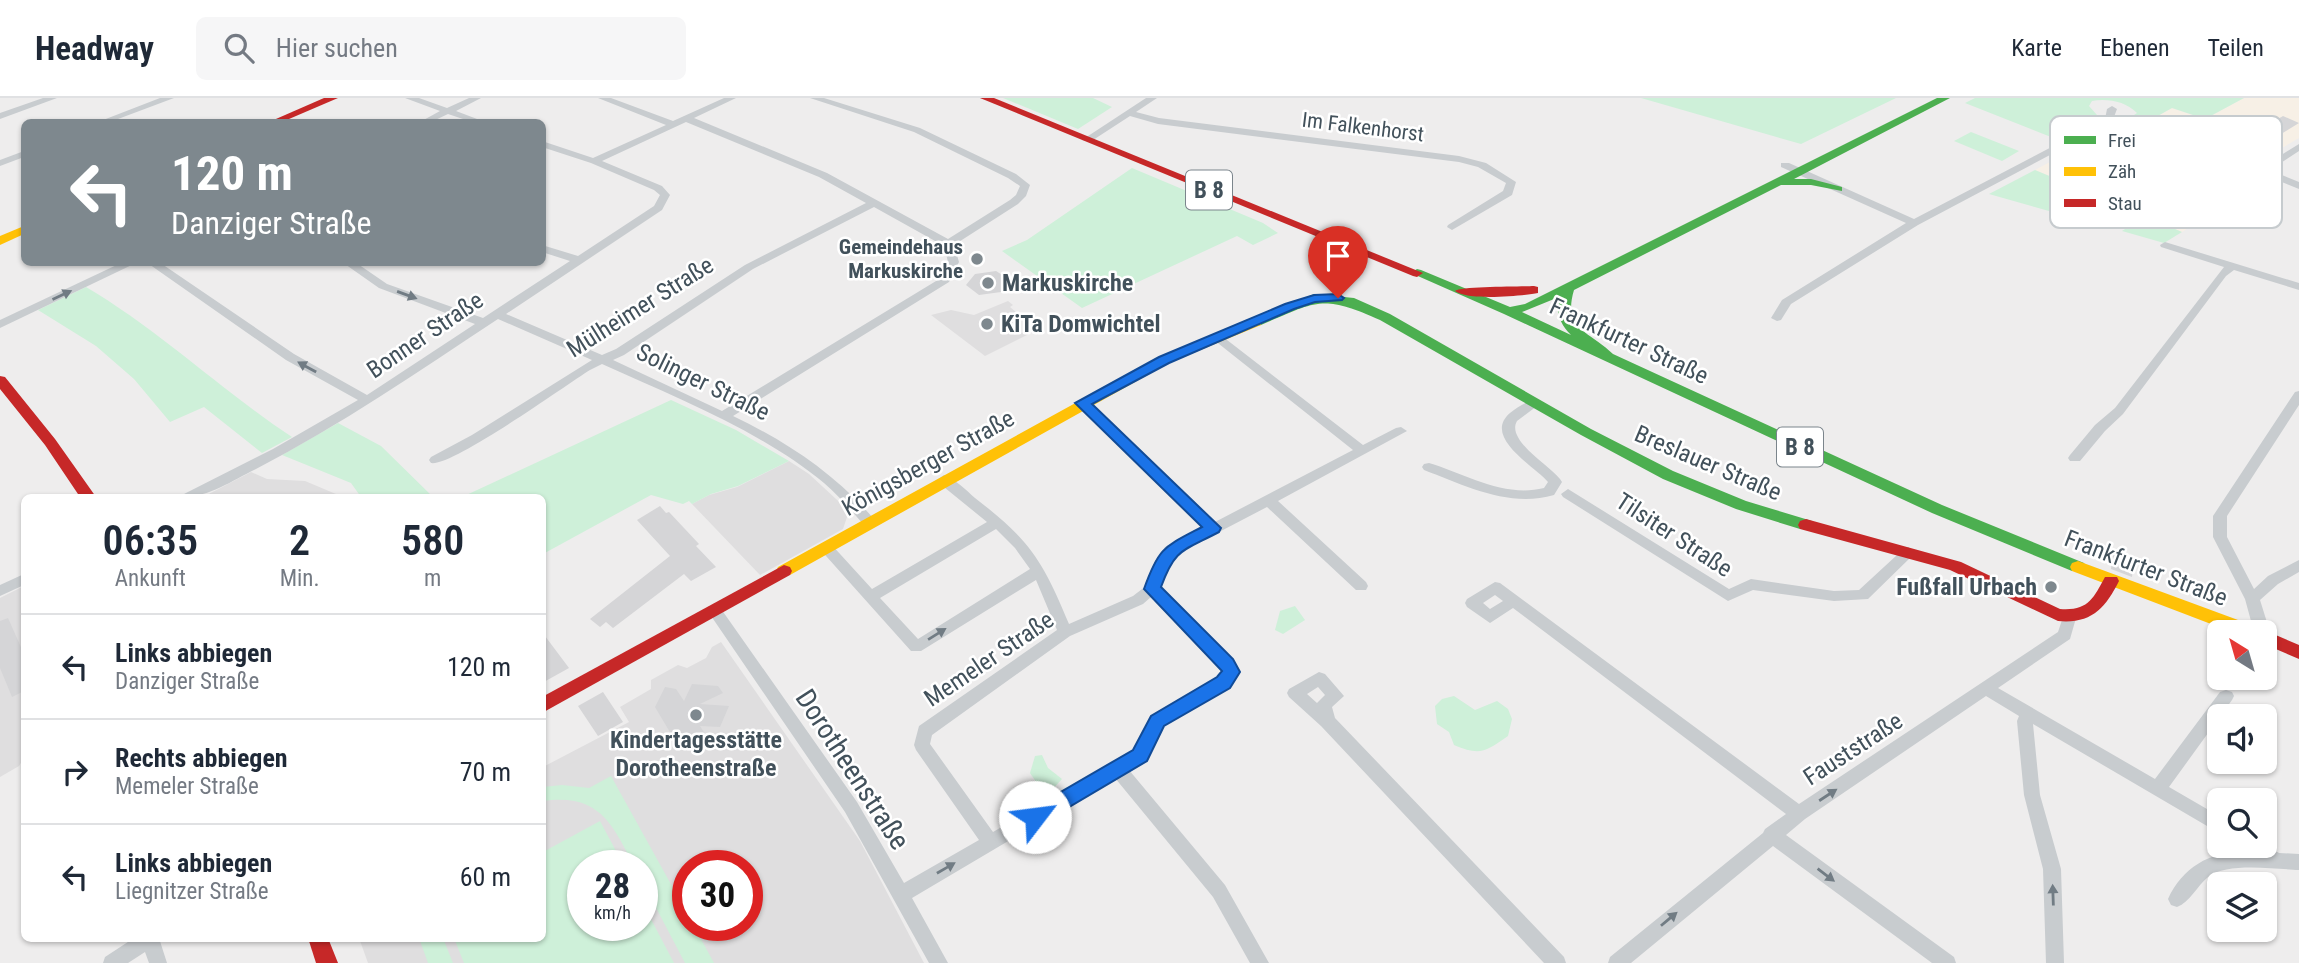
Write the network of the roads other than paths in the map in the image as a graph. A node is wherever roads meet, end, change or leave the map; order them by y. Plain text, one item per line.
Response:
1 (52, 98) edge
2 (169, 98) edge
3 (333, 98) edge
4 (410, 98) edge
5 (477, 98) edge
6 (603, 98) edge
7 (731, 98) edge
8 (814, 98) edge
9 (985, 98) edge
10 (1153, 98) edge
11 (1917, 98) edge
12 (1945, 98) edge
13 (2112, 109) dead end
14 (447, 111) junction
15 (1129, 113) junction
16 (0, 116) edge
17 (2110, 116) edge
18 (685, 118) junction
19 (111, 119) edge
20 (281, 119) edge
21 (430, 119) edge
22 (471, 119) edge
23 (673, 124) junction
24 (1087, 140) junction
25 (546, 145) edge
26 (2299, 146) edge
27 (2050, 151) edge
28 (21, 155) edge
29 (2282, 157) edge
30 (1822, 160) junction
31 (594, 161) junction
32 (0, 163) edge
33 (1791, 168) junction
34 (2282, 179) edge
35 (1774, 183) junction
36 (2299, 186) edge
37 (1839, 189) junction
38 (874, 203) junction
39 (1914, 223) junction
40 (1452, 227) dead end
41 (21, 231) edge
42 (0, 241) edge
43 (948, 244) junction
44 (2165, 245) dead end
45 (546, 249) edge
46 (579, 260) junction
47 (2233, 265) junction
48 (124, 266) edge
49 (157, 266) edge
50 (354, 266) edge
51 (2299, 287) edge
52 (1568, 288) junction
53 (1534, 290) junction
54 (1461, 291) junction
55 (1349, 301) joint
56 (1509, 311) junction
57 (497, 314) junction
58 (1777, 318) dead end
59 (484, 323) junction
60 (0, 324) edge
61 (1218, 337) junction
62 (1606, 354) junction
63 (604, 359) junction
64 (0, 380) edge
65 (2299, 395) edge
66 (367, 400) junction
67 (1083, 403) junction
68 (1535, 403) junction
69 (723, 416) junction
70 (1401, 431) dead end
71 (1362, 451) junction
72 (2075, 458) dead end
73 (436, 460) dead end
74 (1429, 467) dead end
75 (944, 480) junction
76 (86, 494) edge
77 (195, 494) edge
78 (1568, 494) dead end
79 (1267, 499) junction
80 (869, 522) junction
81 (996, 523) junction
82 (1213, 528) junction
83 (825, 547) junction
84 (1904, 551) junction
85 (2299, 565) edge
86 (1039, 571) junction
87 (21, 581) edge
88 (2112, 581) junction
89 (1361, 586) dead end
90 (1152, 589) junction
91 (0, 592) edge
92 (872, 596) junction
93 (2252, 599) junction
94 (1513, 601) dead end
95 (714, 610) junction
96 (2069, 618) junction
97 (2218, 620) edge
98 (2258, 620) edge
99 (1065, 632) junction
100 (2277, 643) edge
101 (2299, 652) edge
102 (1987, 689) junction
103 (2225, 696) dead end
104 (546, 704) edge
105 (2028, 712) junction
106 (1327, 721) dead end
107 (1117, 768) junction
108 (2159, 787) junction
109 (1799, 814) junction
110 (2207, 817) edge
111 (1772, 834) junction
112 (991, 842) junction
113 (2271, 858) edge
114 (2276, 861) junction
115 (2299, 862) edge
116 (902, 894) junction
117 (2177, 899) dead end
118 (151, 942) edge
119 (319, 942) edge
120 (129, 944) edge
121 (112, 963) edge
122 (158, 963) edge
123 (327, 963) edge
124 (939, 963) edge
125 (1260, 963) edge
126 (1557, 963) edge
127 (1616, 963) edge
128 (1947, 963) edge
129 (2055, 963) edge

1 - 16 street
2 - 19 street
3 - 20 main road
4 - 14 street
5 - 14 street
6 - 23 street
7 - 18 street
8 - 43 street
9 - 24 main road, Frankfurter Straße / B 8
10 - 15 street
11 - 33 main road
12 - 30 main road
13 - 17 street
14 - 21 street
14 - 22 street
15 - 24 street
15 - 40 street, Im Falkenhorst
18 - 23 street
18 - 38 street
23 - 31 street
24 - 54 main road, Frankfurter Straße / B 8
25 - 31 street, Bonner Straße
26 - 29 street
27 - 39 street
28 - 32 street
30 - 33 main road
30 - 37 main road
31 - 46 street, Bonner Straße
33 - 35 main road
33 - 37 street
33 - 53 main road
34 - 36 street
35 - 37 main road
35 - 52 main road
37 - 39 street
38 - 43 street
38 - 63 street, Mülheimer Straße
39 - 58 street
41 - 42 main road
43 - 69 street
44 - 47 street
45 - 46 street
46 - 57 street, Bonner Straße
47 - 51 street
47 - 72 street
60 -> 48 street
66 -> 49 street
50 -> 59 street
52 - 56 main road
52 - 62 main road
53 - 54 main road
53 - 56 main road
54 - 56 main road, Frankfurter Straße / B 8
55 - 61 main road, Königsberger Straße
55 - 68 main road, Breslauer Straße
56 - 62 main road, Frankfurter Straße / B 8
57 - 59 street, Bonner Straße
57 - 63 street, Solinger Straße
59 - 66 street, Bonner Straße
61 - 67 main road, Königsberger Straße
61 - 71 street
62 - 88 main road, Frankfurter Straße / B 8
63 - 69 street, Solinger Straße
63 - 73 street, Mülheimer Straße
64 - 76 main road
65 - 93 street
66 - 77 street, Bonner Straße
67 - 75 main road, Königsberger Straße
67 - 82 street
68 - 74 street
68 - 84 main road, Breslauer Straße
69 - 80 street, Solinger Straße
70 - 71 street
71 - 79 street
75 - 80 main road, Königsberger Straße
75 - 81 street
78 - 84 street, Tilsiter Straße
79 - 82 street
79 - 89 street
80 - 83 main road, Königsberger Straße
81 - 86 street
81 - 92 street
82 - 90 street
83 - 92 street
83 - 95 main road, Königsberger Straße
84 - 96 main road, Breslauer Straße
85 - 93 street
92 -> 86 street
86 - 99 street
87 - 91 street
88 - 96 main road, Fauststraße
88 - 97 main road, Frankfurter Straße / B 8
90 - 99 street, Memeler Straße
90 - 107 street
93 - 98 street
94 - 109 street
95 - 104 main road, Königsberger Straße
95 - 116 street, Dorotheenstraße
96 - 102 street, Fauststraße
99 - 112 street, Memeler Straße
100 - 101 main road
102 - 105 street
109 -> 102 street, Fauststraße
103 - 108 street
105 - 108 street
129 -> 105 street
106 - 126 street
107 - 112 street
107 - 125 street
108 - 110 street
109 - 111 street, Fauststraße
127 -> 111 street, Fauststraße
111 -> 128 street
116 -> 112 street
113 - 114 street
114 - 115 street
114 - 117 street
116 - 124 street, Dorotheenstraße
118 - 122 street
119 - 123 main road
120 - 121 street

